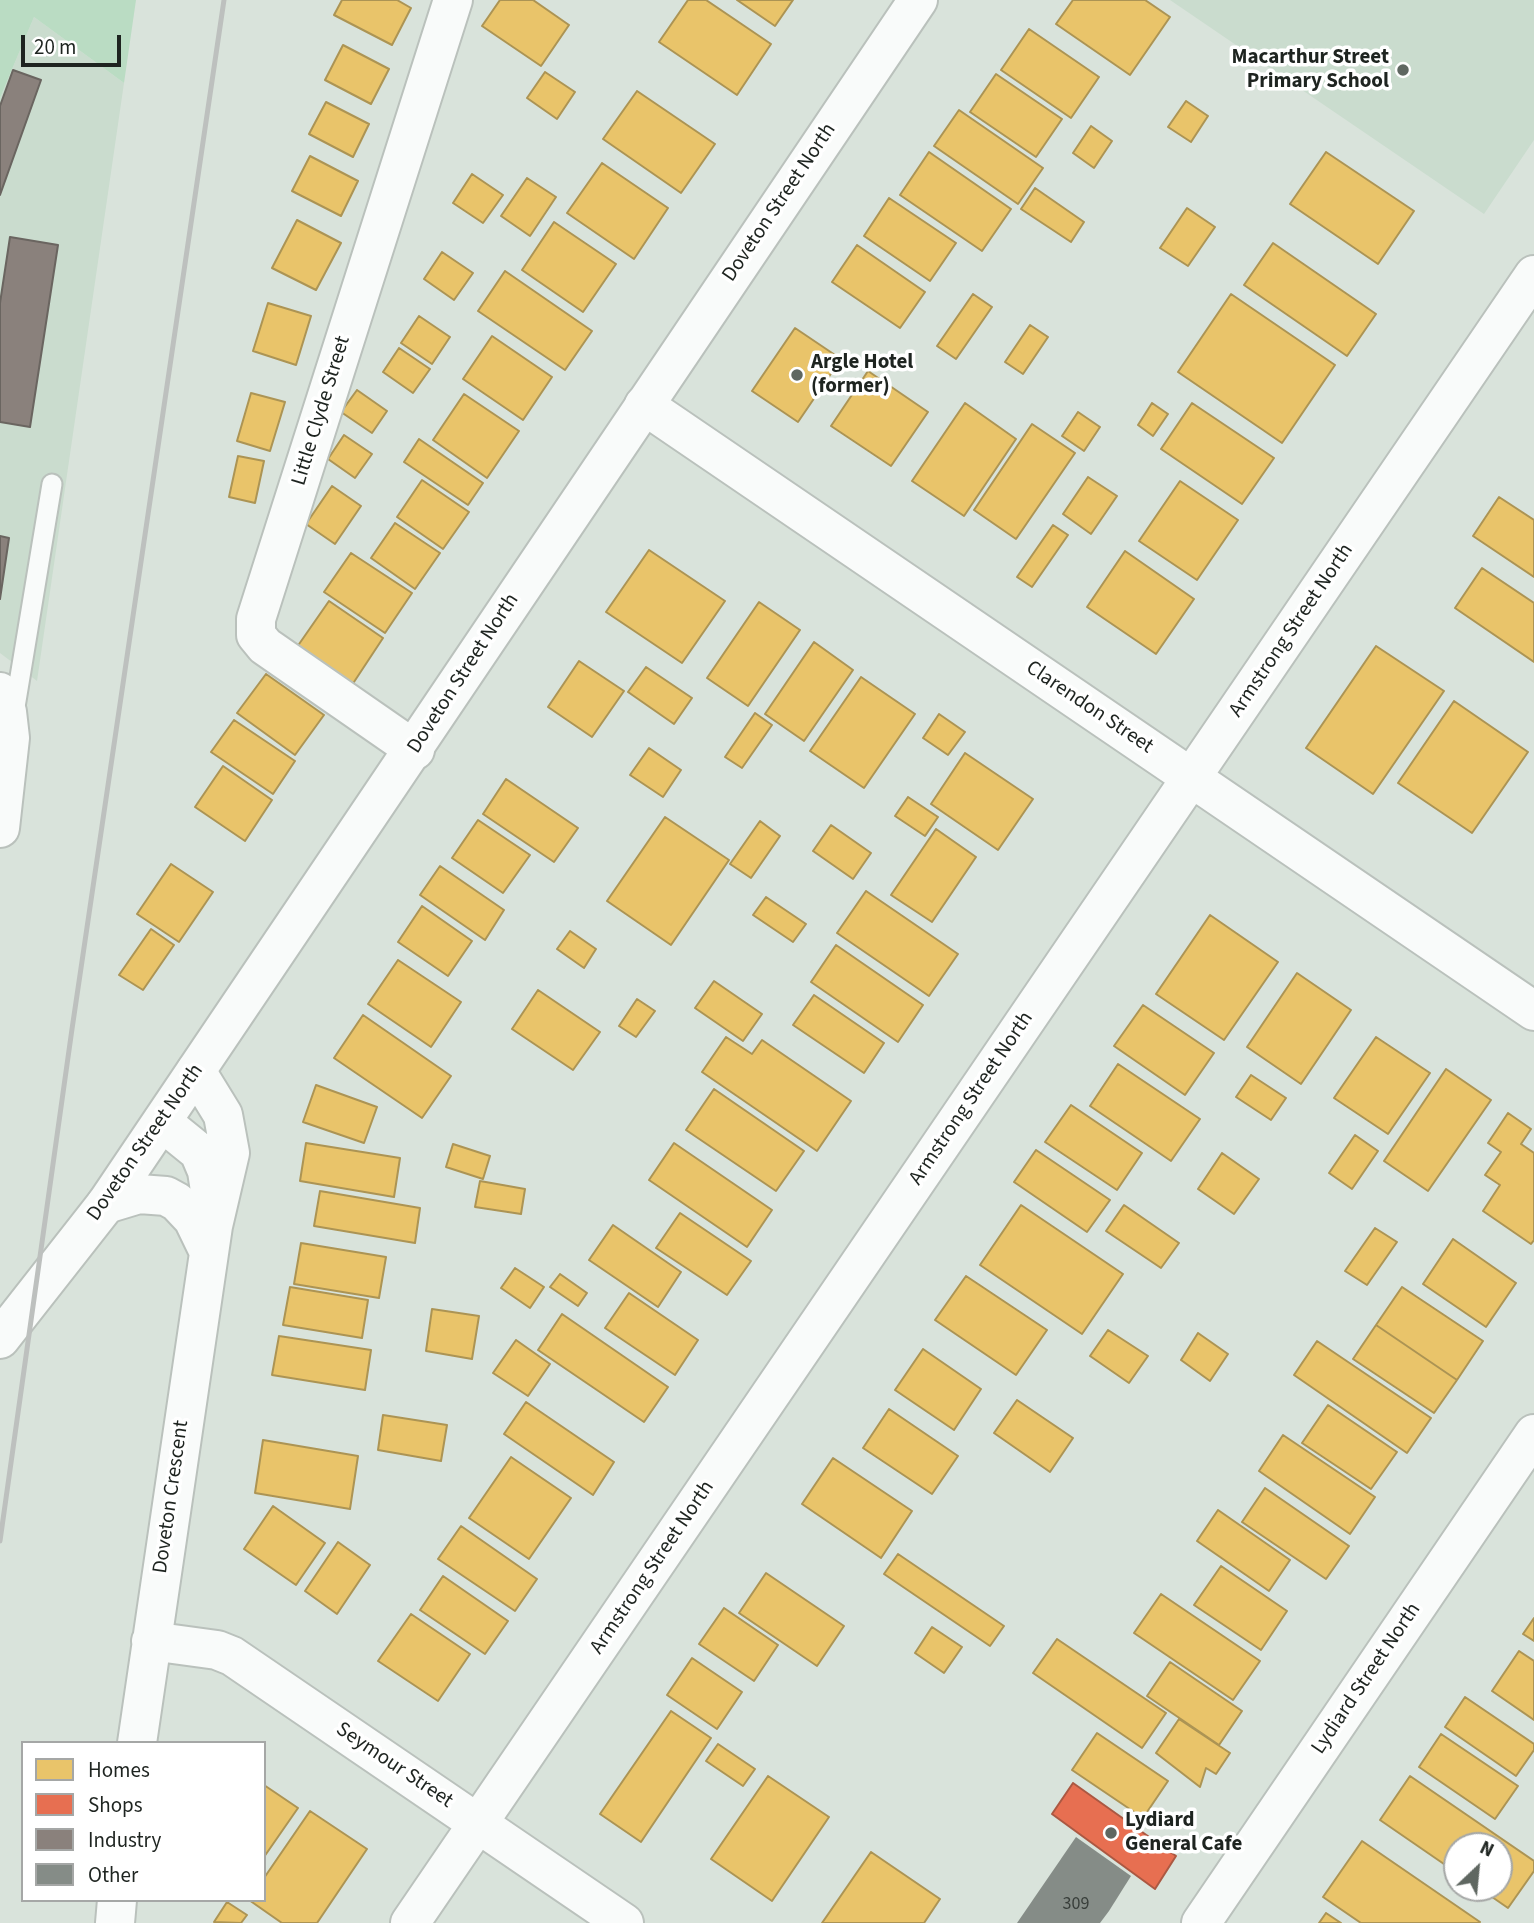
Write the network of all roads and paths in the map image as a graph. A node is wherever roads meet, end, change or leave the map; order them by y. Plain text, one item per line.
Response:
1 (453, 0) edge
2 (918, 0) edge
3 (1534, 275) edge
4 (644, 405) junction
5 (51, 484) dead end
6 (0, 692) edge
7 (10, 738) junction
8 (415, 750) junction
9 (1191, 778) junction
10 (0, 828) edge
11 (1534, 1011) edge
12 (196, 1071) junction
13 (162, 1122) junction
14 (106, 1204) junction
15 (211, 1239) junction
16 (0, 1339) edge
17 (1534, 1434) edge
18 (151, 1641) junction
19 (137, 1741) edge
20 (479, 1824) junction
21 (117, 1902) edge
22 (115, 1923) edge
23 (410, 1923) edge
24 (624, 1923) edge
25 (1201, 1923) edge

1 - 8 street, Little Clyde Street
2 - 4 street, Doveton Street North
3 - 9 street, Armstrong Street North
4 - 8 street, Doveton Street North
4 - 9 street, Clarendon Street
5 - 7 lane
6 - 7 street
7 - 10 street
8 - 12 street, Doveton Street North
9 - 11 street, Clarendon Street
9 - 20 street, Armstrong Street North
12 - 13 street, Doveton Street North
12 - 15 street, Doveton Crescent
13 - 14 street, Doveton Street North
13 - 15 street, Doveton Crescent
14 - 15 street
14 - 16 street, Doveton Street North
15 - 18 street, Doveton Crescent
17 - 25 street, Lydiard Street North
18 - 19 street, Doveton Crescent
18 - 20 street, Seymour Street
20 - 23 street, Armstrong Street North
20 - 24 street, Seymour Street
21 - 22 street

